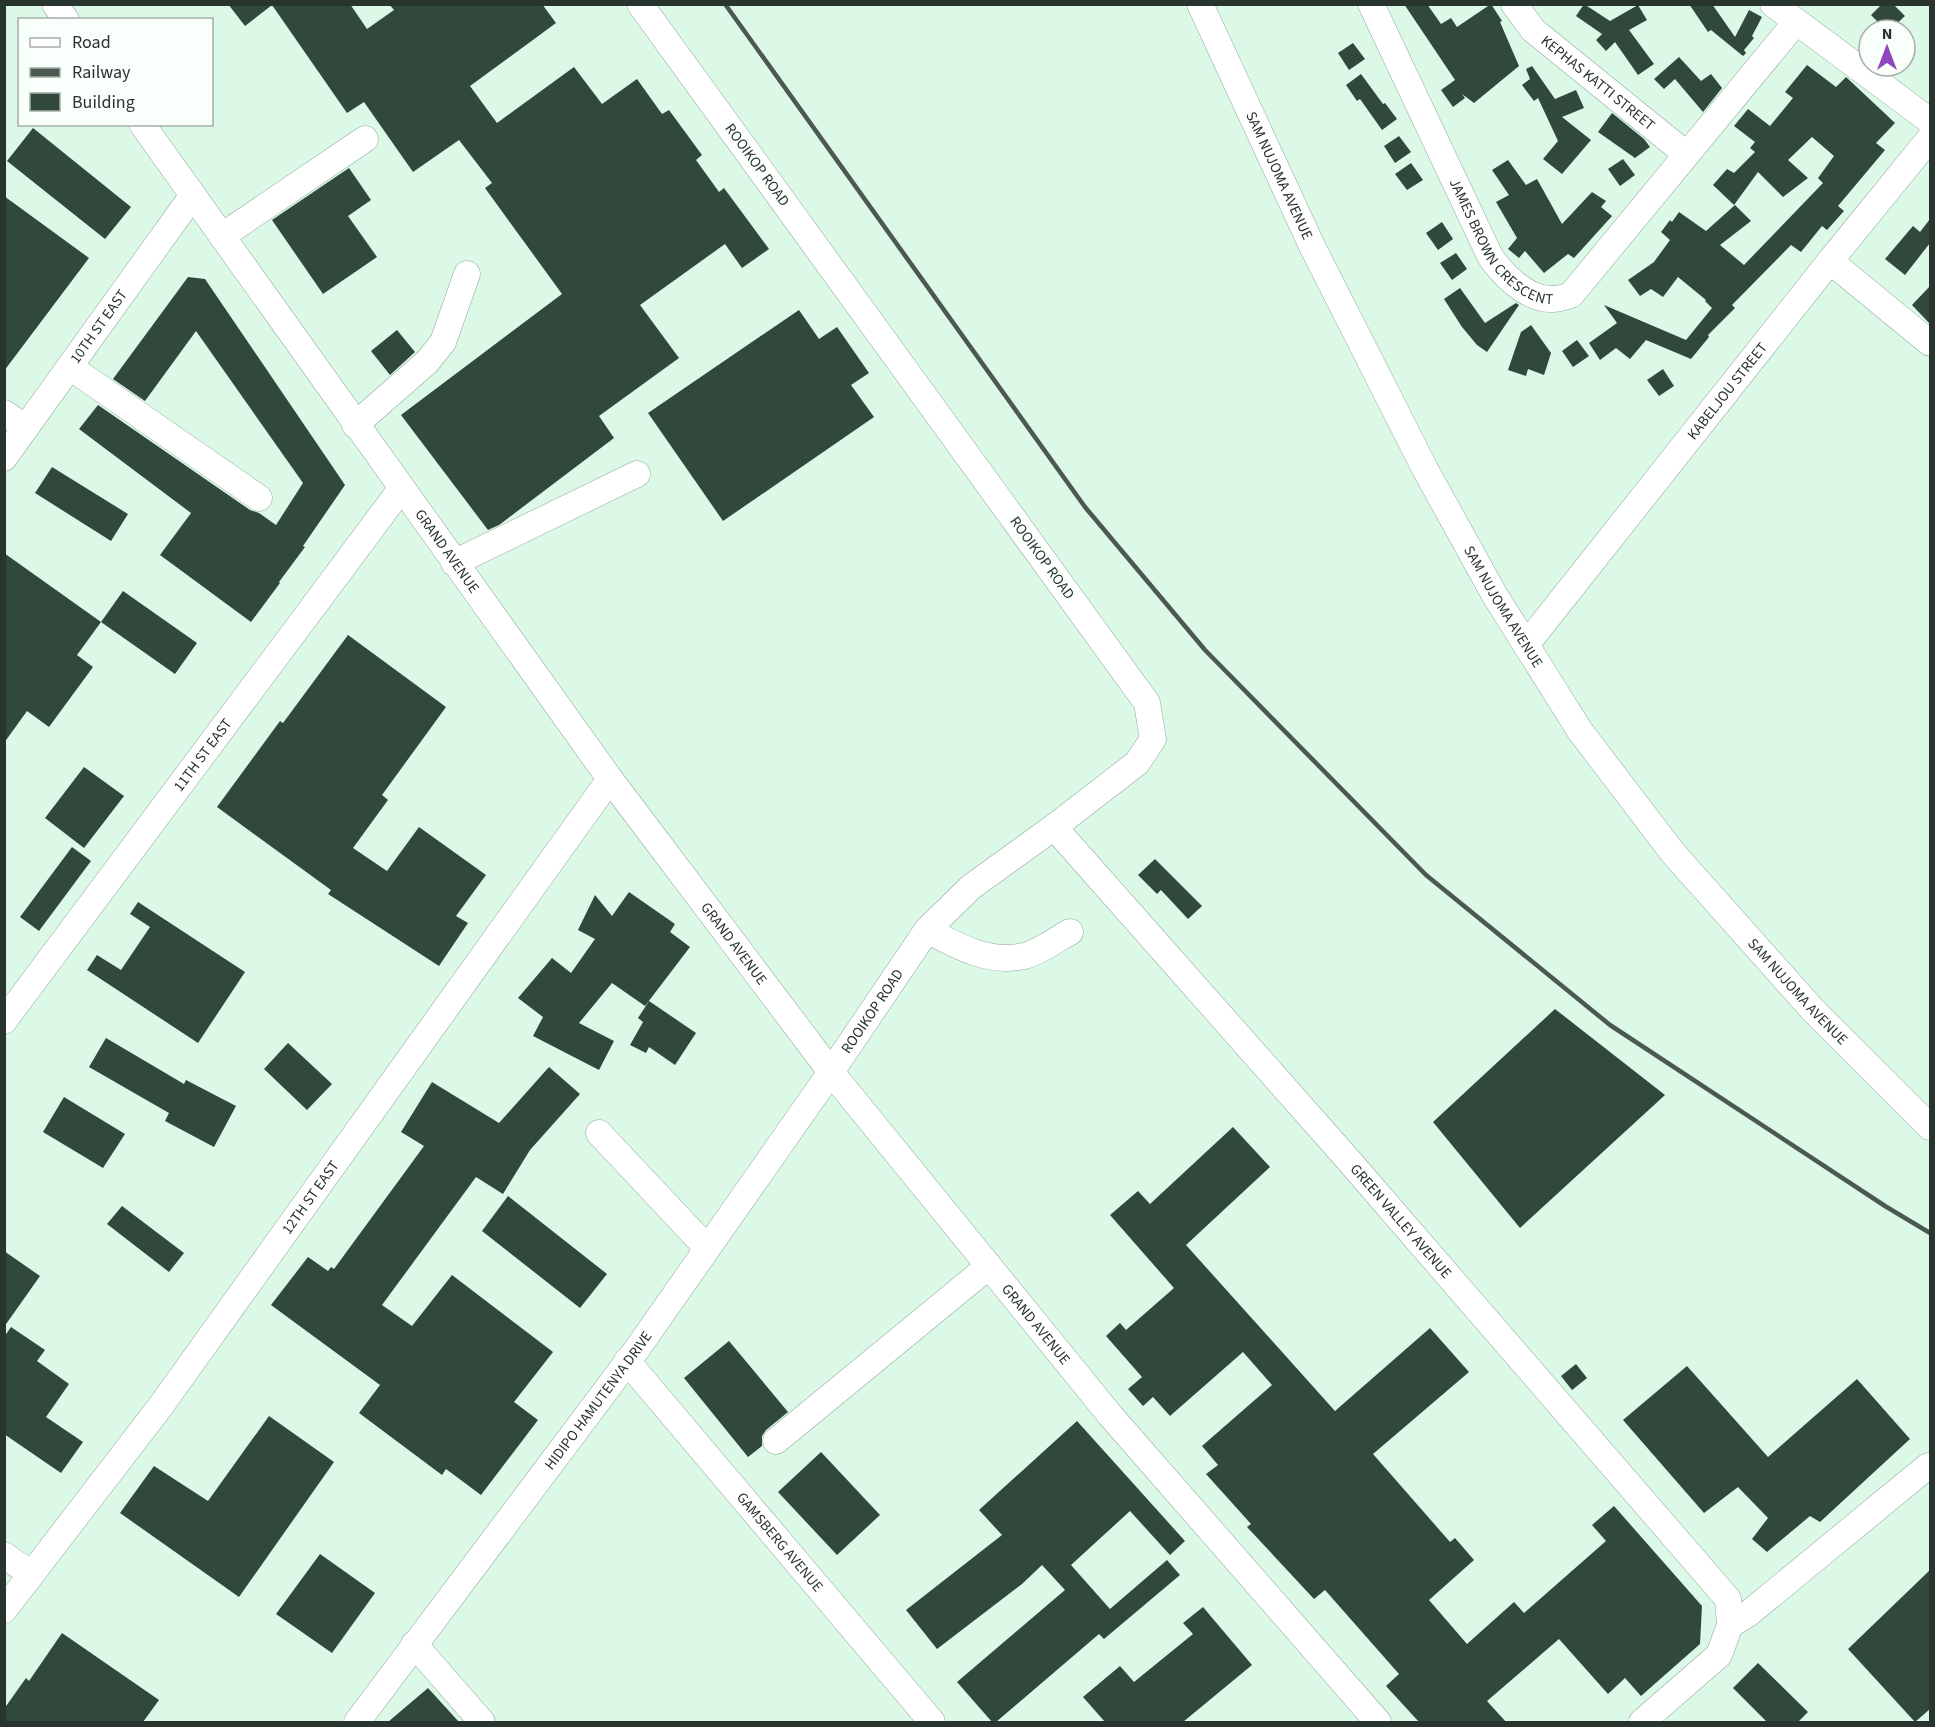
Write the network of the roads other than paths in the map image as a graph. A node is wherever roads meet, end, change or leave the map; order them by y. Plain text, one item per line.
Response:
1 (55, 4) edge
2 (640, 4) edge
3 (1200, 4) edge
4 (1371, 4) edge
5 (1514, 4) edge
6 (1773, 4) edge
7 (65, 18) edge
8 (1796, 22) junction
9 (1930, 121) edge
10 (143, 126) edge
11 (1930, 138) edge
12 (365, 139) dead end
13 (1686, 154) junction
14 (193, 195) junction
15 (222, 236) junction
16 (1830, 261) junction
17 (467, 274) dead end
18 (1930, 343) edge
19 (69, 367) junction
20 (4, 413) edge
21 (355, 425) junction
22 (26, 428) junction
23 (4, 458) edge
24 (637, 474) dead end
25 (400, 489) junction
26 (259, 498) dead end
27 (454, 563) junction
28 (1526, 645) junction
29 (610, 779) junction
30 (1054, 828) junction
31 (927, 930) junction
32 (1070, 932) dead end
33 (4, 1021) edge
34 (831, 1072) junction
35 (1930, 1127) edge
36 (599, 1133) dead end
37 (707, 1248) junction
38 (989, 1266) junction
39 (627, 1361) junction
40 (776, 1441) dead end
41 (1928, 1466) dead end
42 (4, 1555) edge
43 (32, 1574) junction
44 (4, 1610) edge
45 (1730, 1624) junction
46 (414, 1644) junction
47 (1363, 1717) edge
48 (357, 1722) edge
49 (482, 1722) edge
50 (932, 1722) edge
51 (1642, 1722) edge

1 - 7 street
2 - 30 street, ROOIKOP ROAD
3 - 28 street, SAM NUJOMA AVENUE
4 - 13 street, JAMES BROWN CRESCENT
5 - 13 street, KEPHAS KATTI STREET
6 - 8 street
8 - 9 street
8 - 13 street, JAMES BROWN CRESCENT
10 - 14 street, GRAND AVENUE
11 - 16 street, KABELJOU STREET
12 - 15 street
14 - 15 street, GRAND AVENUE
14 - 19 street, 10TH ST EAST
15 - 21 street, GRAND AVENUE
16 - 18 street
16 - 28 street, KABELJOU STREET
17 - 21 street
19 - 22 street, 10TH ST EAST
19 - 26 street
20 - 22 street
21 - 25 street, GRAND AVENUE
22 - 23 street, 10TH ST EAST
24 - 27 street
25 - 27 street, GRAND AVENUE
25 - 33 street, 11TH ST EAST
27 - 29 street, GRAND AVENUE
28 - 35 street, SAM NUJOMA AVENUE
29 - 34 street, GRAND AVENUE
29 - 43 street, 12TH ST EAST
30 - 31 street, ROOIKOP ROAD
30 - 45 street, GREEN VALLEY AVENUE
31 - 32 street
31 - 34 street, ROOIKOP ROAD
34 - 37 street, HIDIPO HAMUTENYA DRIVE
34 - 38 street, GRAND AVENUE
36 - 37 street
37 - 39 street, HIDIPO HAMUTENYA DRIVE
38 - 40 street
38 - 47 street, GRAND AVENUE
39 - 46 street, HIDIPO HAMUTENYA DRIVE
39 - 50 street, GAMSBERG AVENUE
41 - 45 street
42 - 43 street
43 - 44 street, 12TH ST EAST
45 - 51 street
46 - 48 street, HIDIPO HAMUTENYA DRIVE
46 - 49 street

